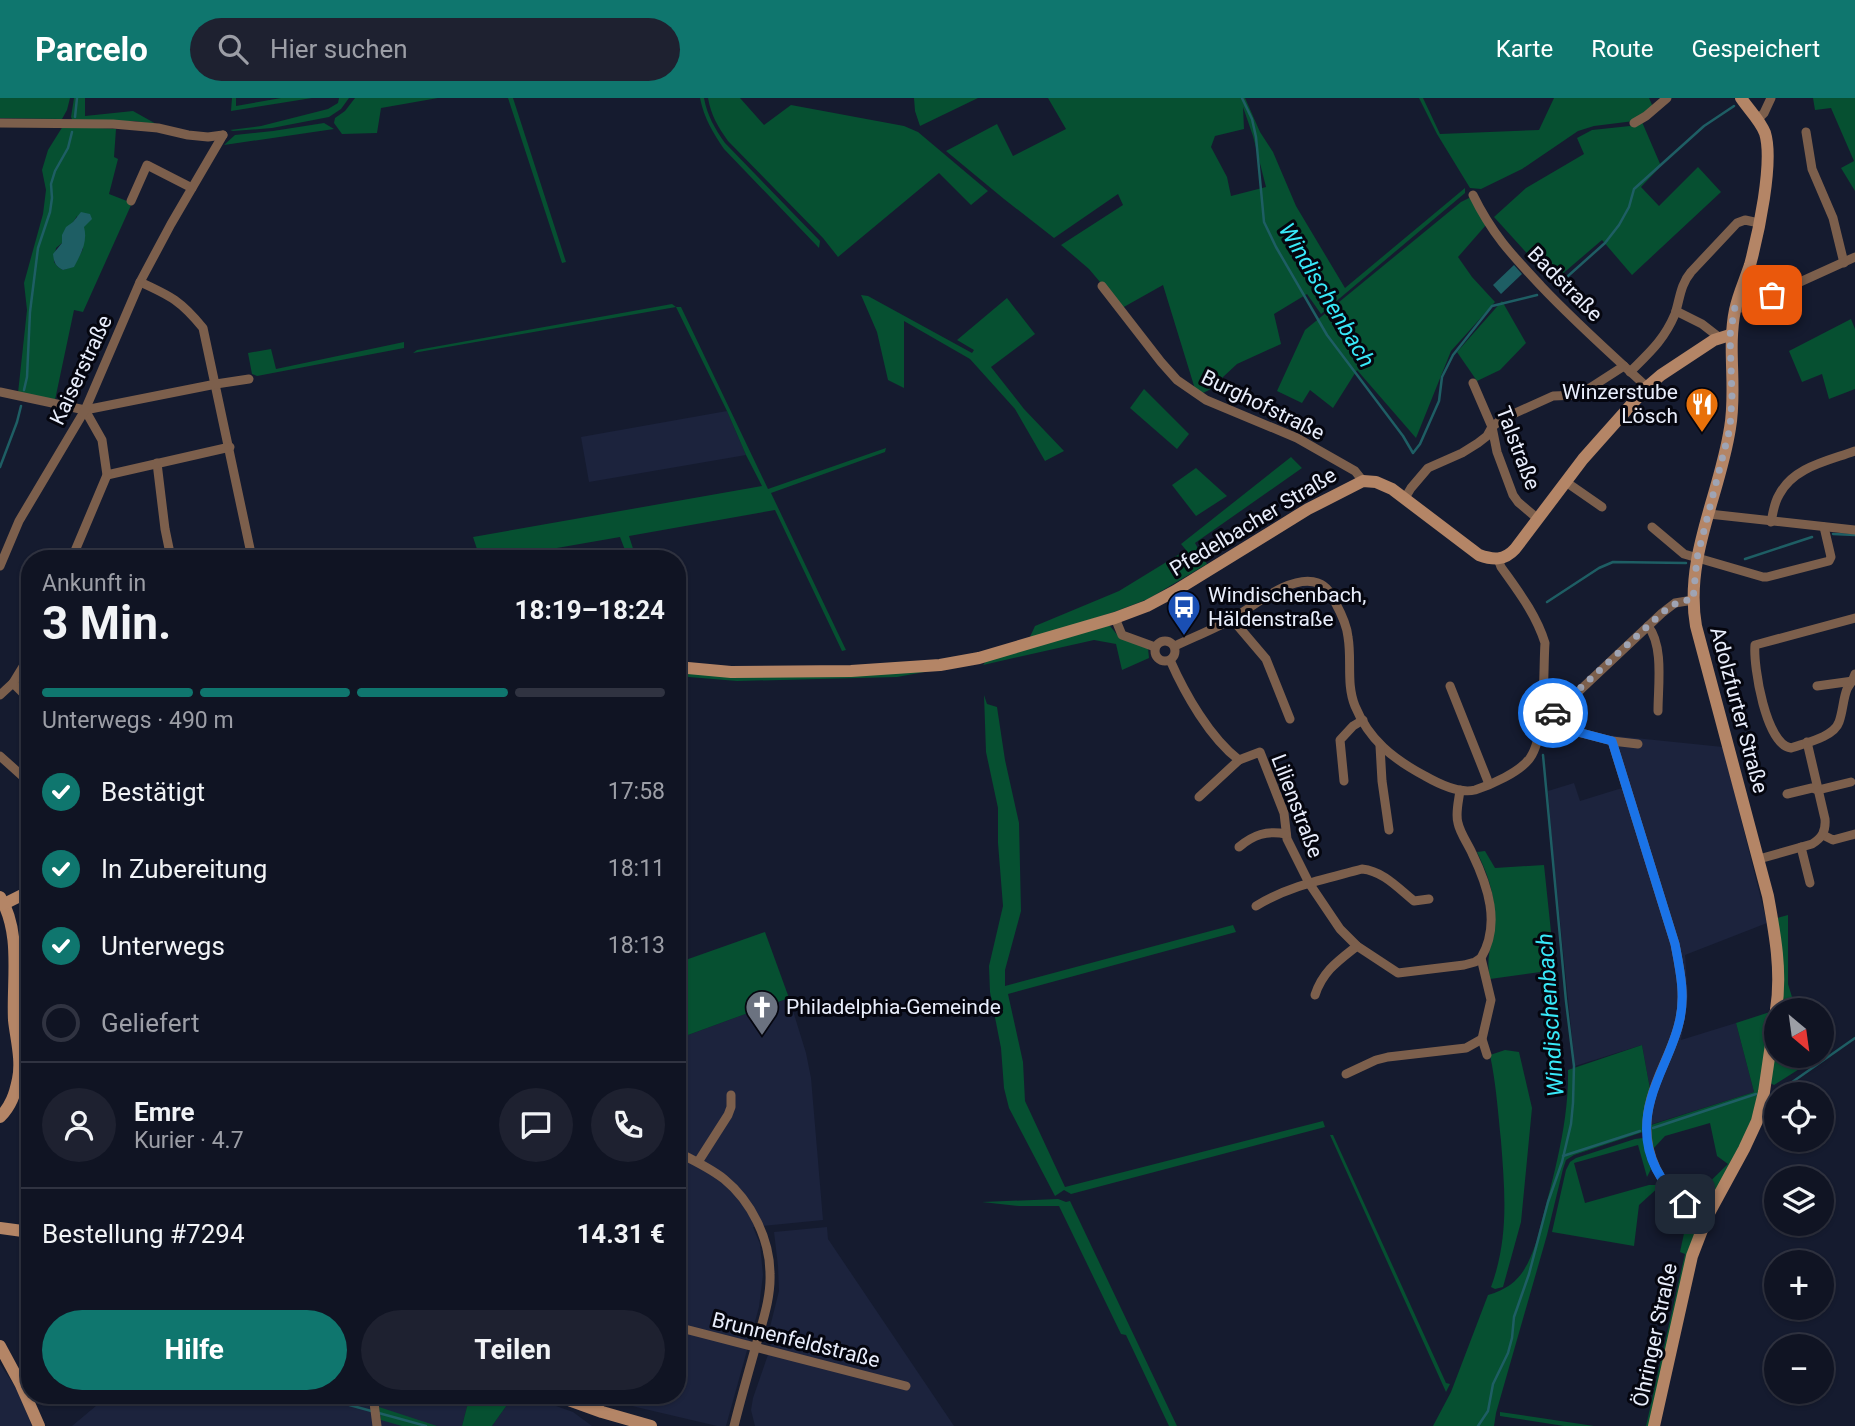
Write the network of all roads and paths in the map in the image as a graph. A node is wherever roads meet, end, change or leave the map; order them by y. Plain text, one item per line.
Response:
1 (1667, 98) edge
2 (1741, 98) edge
3 (1771, 98) edge
4 (1758, 119) junction
5 (0, 123) edge
6 (1634, 123) dead end
7 (1806, 132) dead end
8 (192, 188) junction
9 (1473, 195) dead end
10 (131, 201) dead end
11 (1759, 223) junction
12 (1855, 257) edge
13 (1843, 263) junction
14 (141, 282) junction
15 (1101, 286) dead end
16 (1735, 307) junction
17 (1676, 311) junction
18 (1725, 337) junction
19 (1627, 369) junction
20 (250, 379) dead end
21 (1473, 383) dead end
22 (216, 384) junction
23 (1647, 387) junction
24 (0, 392) edge
25 (85, 410) junction
26 (1492, 426) junction
27 (230, 447) junction
28 (1855, 452) edge
29 (157, 463) junction
30 (107, 475) junction
31 (1363, 481) junction
32 (1566, 482) junction
33 (1405, 498) junction
34 (1602, 507) dead end
35 (1709, 514) junction
36 (1538, 519) junction
37 (1771, 522) junction
38 (1653, 527) dead end
39 (1824, 527) junction
40 (1855, 530) edge
41 (75, 550) edge
42 (169, 550) edge
43 (250, 550) edge
44 (1697, 558) junction
45 (1498, 559) junction
46 (0, 566) edge
47 (1693, 600) junction
48 (1115, 618) junction
49 (1855, 618) edge
50 (1232, 619) junction
51 (1648, 626) junction
52 (1175, 646) junction
53 (1155, 647) junction
54 (1170, 660) junction
55 (686, 668) edge
56 (21, 670) edge
57 (1854, 678) edge
58 (13, 683) junction
59 (1450, 686) dead end
60 (1817, 686) dead end
61 (21, 691) edge
62 (0, 695) edge
63 (1658, 712) dead end
64 (1290, 719) dead end
65 (1543, 719) junction
66 (1363, 720) junction
67 (1612, 741) junction
68 (1807, 742) junction
69 (1638, 744) dead end
70 (1380, 746) junction
71 (0, 755) edge
72 (1239, 760) junction
73 (21, 775) edge
74 (1344, 781) dead end
75 (1851, 782) dead end
76 (1489, 784) junction
77 (1460, 790) junction
78 (1818, 790) junction
79 (1787, 794) dead end
80 (1199, 797) dead end
81 (1389, 830) dead end
82 (1286, 834) junction
83 (1855, 834) edge
84 (1822, 835) junction
85 (1239, 847) dead end
86 (1801, 848) junction
87 (1759, 859) junction
88 (1310, 883) junction
89 (1810, 883) dead end
90 (21, 894) edge
91 (1429, 899) dead end
92 (2, 900) edge
93 (1256, 906) dead end
94 (1357, 946) junction
95 (1481, 958) junction
96 (1315, 995) dead end
97 (1777, 998) edge
98 (1482, 1039) junction
99 (1487, 1055) dead end
100 (21, 1056) edge
101 (1767, 1068) edge
102 (1346, 1074) dead end
103 (21, 1083) edge
104 (731, 1096) dead end
105 (1762, 1100) joint
106 (0, 1117) edge
107 (686, 1156) edge
108 (698, 1162) junction
109 (1707, 1217) junction
110 (0, 1228) edge
111 (21, 1231) edge
112 (686, 1329) edge
113 (0, 1346) edge
114 (756, 1347) junction
115 (21, 1385) edge
116 (906, 1386) dead end
117 (29, 1404) edge
118 (374, 1404) edge
119 (580, 1404) edge
120 (377, 1424) edge
121 (39, 1426) edge
122 (651, 1426) edge
123 (734, 1426) edge
124 (1654, 1426) edge

1 - 6 street
2 - 4 main road, Adolzfurter Straße
3 - 4 street
4 - 11 main road, Adolzfurter Straße
5 - 8 street, Kaiserstraße
7 - 13 street
8 - 10 street
8 - 14 street, Kaiserstraße
9 - 19 street, Badstraße
11 - 16 main road, Adolzfurter Straße
11 - 17 street
12 - 13 street
13 - 16 street
14 - 22 street
14 - 25 street, Kaiserstraße
15 - 31 street, Burghofstraße
16 - 18 main road, Adolzfurter Straße
17 - 18 street
17 - 19 street
18 - 23 main road
18 - 35 main road, Adolzfurter Straße
19 - 23 street, Badstraße
19 - 26 street
20 - 22 street
21 - 26 street, Talstraße
22 - 25 street
22 - 27 street
23 - 32 main road
24 - 25 street
25 - 30 street
25 - 46 street, Kaiserstraße
26 - 33 street
26 - 36 street, Talstraße
27 - 29 street
27 - 43 street
28 - 37 street
29 - 30 street
29 - 42 street
30 - 41 street
31 - 33 main road, Pfedelbacher Straße
31 - 48 main road, Pfedelbacher Straße
32 - 34 street
32 - 36 main road
33 - 45 main road, Pfedelbacher Straße
35 - 37 street
35 - 44 main road, Adolzfurter Straße
36 - 45 main road
37 - 39 street
38 - 44 street
39 - 40 street
39 - 44 street
44 - 47 main road, Adolzfurter Straße
45 - 65 street
47 - 51 street
47 - 87 main road, Adolzfurter Straße
48 - 53 street, Lilienstraße
48 - 55 main road, Pfedelbacher Straße
49 - 68 street
50 - 52 street
50 - 64 street
50 - 66 street
51 - 63 street
51 - 65 street
52 - 53 street, Lilienstraße
52 - 54 street
53 - 54 street, Lilienstraße
54 - 72 street, Lilienstraße
56 - 58 street
57 - 60 street
57 - 68 street
58 - 61 street
58 - 62 street
59 - 76 street
65 - 67 street
65 - 76 street
66 - 70 street
66 - 74 street
67 - 69 street
67 - 109 street
68 - 78 street
70 - 77 street
70 - 81 street
71 - 73 street
72 - 80 street
72 - 82 street, Lilienstraße
75 - 78 street
76 - 77 street
77 - 95 street
78 - 79 street
78 - 84 street
82 - 85 street
82 - 88 street, Lilienstraße
83 - 84 street
84 - 86 street
86 - 87 street
86 - 89 street
87 - 97 main road, Adolzfurter Straße
88 - 91 street
88 - 93 street
88 - 94 street, Lilienstraße
90 - 92 main road
92 - 100 main road
94 - 95 street, Lilienstraße
94 - 96 street
95 - 98 street
98 - 99 street
98 - 102 street
101 - 105 main road, Adolzfurter Straße
103 - 106 main road
104 - 108 street
105 - 109 main road, Öhringer Straße
107 - 108 street
108 - 114 street
109 - 124 main road, Öhringer Straße
110 - 111 main road
112 - 114 street, Brunnenfeldstraße
113 - 115 main road
114 - 116 street, Brunnenfeldstraße
114 - 123 street
117 - 121 main road
118 - 120 street
119 - 122 main road

